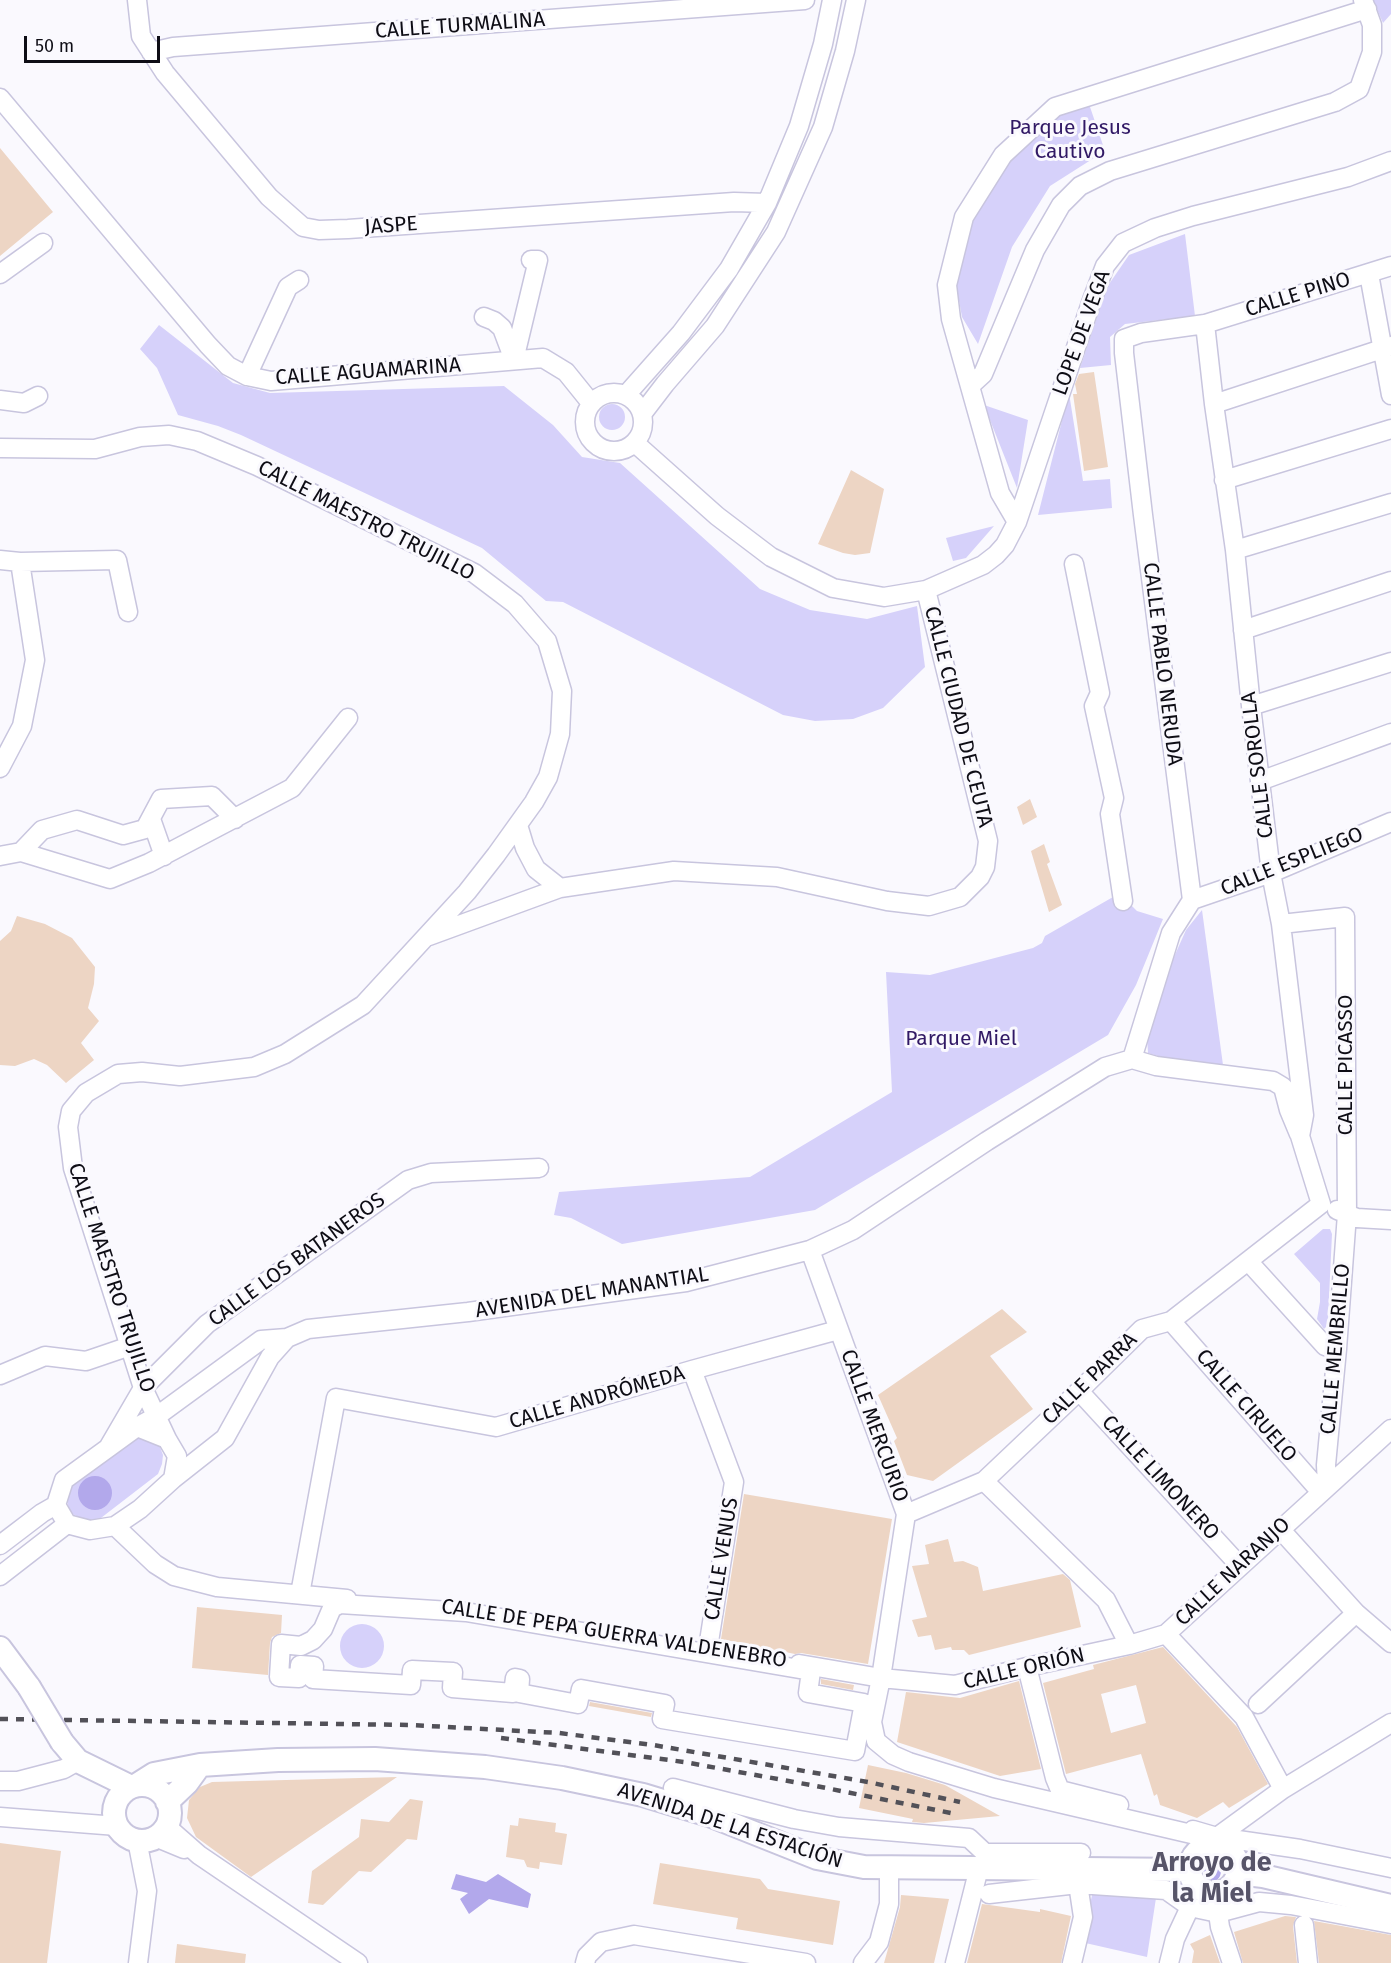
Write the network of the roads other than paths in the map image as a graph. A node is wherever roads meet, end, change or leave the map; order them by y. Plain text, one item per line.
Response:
1 (137, 0) edge
2 (805, 0) edge
3 (832, 0) edge
4 (856, 0) edge
5 (1365, 5) edge
6 (151, 52) junction
7 (0, 98) edge
8 (1391, 161) edge
9 (766, 203) junction
10 (43, 243) dead end
11 (531, 260) dead end
12 (1391, 266) edge
13 (0, 274) edge
14 (1369, 274) junction
15 (299, 280) dead end
16 (484, 317) dead end
17 (1205, 324) junction
18 (1387, 347) edge
19 (514, 360) junction
20 (247, 376) junction
21 (971, 386) junction
22 (626, 395) junction
23 (1391, 395) edge
24 (38, 396) dead end
25 (2, 398) edge
26 (591, 403) junction
27 (1214, 404) junction
28 (642, 414) junction
29 (1391, 429) edge
30 (635, 443) junction
31 (0, 448) edge
32 (1224, 480) junction
33 (1391, 503) edge
34 (1017, 522) junction
35 (1235, 550) junction
36 (0, 560) edge
37 (20, 562) junction
38 (1074, 564) dead end
39 (1391, 581) edge
40 (926, 590) junction
41 (128, 612) dead end
42 (1243, 630) junction
43 (1391, 662) edge
44 (1251, 706) junction
45 (348, 718) dead end
46 (1391, 733) edge
47 (0, 768) edge
48 (1260, 781) junction
49 (151, 819) junction
50 (235, 819) junction
51 (1391, 822) edge
52 (518, 825) junction
53 (21, 852) junction
54 (0, 855) edge
55 (164, 856) junction
56 (1271, 873) junction
57 (560, 888) junction
58 (1192, 900) junction
59 (1123, 901) dead end
60 (1281, 924) junction
61 (425, 938) junction
62 (1132, 1059) junction
63 (1300, 1136) junction
64 (539, 1168) dead end
65 (1321, 1204) junction
66 (1347, 1214) junction
67 (1391, 1220) edge
68 (810, 1250) junction
69 (1248, 1261) junction
70 (1171, 1321) junction
71 (838, 1330) junction
72 (287, 1338) junction
73 (130, 1346) junction
74 (1338, 1349) junction
75 (692, 1370) junction
76 (0, 1375) edge
77 (143, 1388) junction
78 (1079, 1391) junction
79 (157, 1416) junction
80 (137, 1427) junction
81 (1391, 1429) edge
82 (167, 1439) junction
83 (108, 1448) junction
84 (173, 1479) junction
85 (984, 1481) junction
86 (1324, 1488) junction
87 (56, 1505) junction
88 (906, 1514) junction
89 (67, 1524) junction
90 (115, 1526) junction
91 (1280, 1529) junction
92 (0, 1545) edge
93 (1240, 1566) junction
94 (0, 1576) edge
95 (300, 1594) junction
96 (340, 1604) joint
97 (1356, 1613) junction
98 (1166, 1634) junction
99 (1391, 1642) edge
100 (1130, 1645) junction
101 (0, 1648) edge
102 (708, 1648) junction
103 (1027, 1667) junction
104 (881, 1678) junction
105 (1258, 1704) dead end
106 (1389, 1728) edge
107 (795, 1735) dead end
108 (901, 1759) junction
109 (82, 1763) junction
110 (200, 1765) junction
111 (0, 1781) edge
112 (673, 1788) dead end
113 (1283, 1789) junction
114 (125, 1801) junction
115 (167, 1802) junction
116 (0, 1817) edge
117 (153, 1834) junction
118 (1214, 1843) junction
119 (1081, 1853) dead end
120 (889, 1868) junction
121 (979, 1868) junction
122 (1391, 1868) edge
123 (1190, 1870) junction
124 (1238, 1873) junction
125 (1078, 1884) junction
126 (989, 1894) dead end
127 (1391, 1906) edge
128 (1190, 1907) junction
129 (1218, 1913) junction
130 (1391, 1924) edge
131 (1304, 1925) dead end
132 (138, 1963) edge
133 (358, 1963) edge
134 (585, 1963) edge
135 (806, 1963) edge
136 (863, 1963) edge
137 (956, 1963) edge
138 (1072, 1963) edge
139 (1169, 1963) edge
140 (1232, 1963) edge
141 (1308, 1963) edge

1 - 6 street, JASPE
2 - 6 street, CALLE TURMALINA
3 - 9 street
4 - 28 street
5 - 21 street
5 - 21 street
6 - 9 street, JASPE
7 - 20 street, CALLE AGUAMARINA
8 - 34 street, LOPE DE VEGA
9 - 22 street
10 - 13 street
11 - 19 street
12 - 14 street, CALLE PINO
14 - 17 street, CALLE PINO
14 - 18 street
15 - 20 street
16 - 19 street
17 - 27 street, CALLE SOROLLA
17 - 58 street, CALLE PABLO NERUDA
18 - 23 street
18 - 27 street
19 - 20 street, CALLE AGUAMARINA
19 - 26 street, CALLE AGUAMARINA
21 - 34 street
22 - 26 street
22 - 28 street
24 - 25 street
26 - 30 street
27 - 32 street, CALLE SOROLLA
28 - 30 street
29 - 32 street
30 - 40 street
31 - 52 street, CALLE MAESTRO TRUJILLO
32 - 35 street, CALLE SOROLLA
33 - 35 street
34 - 40 street
35 - 42 street, CALLE SOROLLA
36 - 37 street
37 - 41 street
37 - 47 street
38 - 59 street
39 - 42 street
40 - 57 street, CALLE CIUDAD DE CEUTA
42 - 44 street, CALLE SOROLLA
43 - 44 street
44 - 48 street, CALLE SOROLLA
45 - 50 street
46 - 48 street
48 - 56 street, CALLE SOROLLA
49 - 50 street
49 - 53 street
49 - 55 street
50 - 55 street
51 - 56 street, CALLE ESPLIEGO
52 - 57 street
52 - 61 street, CALLE MAESTRO TRUJILLO
53 - 54 street
53 - 55 street
56 - 58 street, CALLE ESPLIEGO
56 - 60 street, CALLE SOROLLA
57 - 61 street, CALLE CIUDAD DE CEUTA
58 - 62 street
60 - 63 street, CALLE SOROLLA
60 - 66 street, CALLE PICASSO
61 - 73 street, CALLE MAESTRO TRUJILLO
62 - 63 street
62 - 68 street, AVENIDA DEL MANANTIAL
63 - 65 street, CALLE SOROLLA
64 - 77 street, CALLE LOS BATANEROS
65 - 66 street
65 - 69 street, CALLE PARRA
66 - 67 street
66 - 74 street, CALLE MEMBRILLO
68 - 71 street, CALLE MERCURIO
68 - 72 street, AVENIDA DEL MANANTIAL
69 - 70 street, CALLE PARRA
69 - 74 street
70 - 78 street, CALLE PARRA
70 - 86 street, CALLE CIRUELO
71 - 75 street, CALLE ANDRÓMEDA
71 - 88 street, CALLE MERCURIO
72 - 79 street, AVENIDA DEL MANANTIAL
72 - 84 street
73 - 76 street
73 - 77 street, CALLE MAESTRO TRUJILLO
74 - 86 street, CALLE MEMBRILLO
75 - 95 street, CALLE ANDRÓMEDA
75 - 102 street, CALLE VENUS
77 - 79 street, CALLE MAESTRO TRUJILLO
77 - 83 street, CALLE LOS BATANEROS
78 - 85 street, CALLE PARRA
78 - 93 street, CALLE LIMONERO
79 - 80 street, AVENIDA DEL MANANTIAL
79 - 82 street, CALLE MAESTRO TRUJILLO
80 - 82 street
80 - 83 street, AVENIDA DEL MANANTIAL
81 - 86 street, CALLE NARANJO
82 - 84 street
83 - 87 street, AVENIDA DEL MANANTIAL
84 - 90 street
85 - 88 street
85 - 100 street
86 - 91 street, CALLE NARANJO
87 - 89 street
87 - 92 street
88 - 104 street, CALLE MERCURIO
89 - 90 street
89 - 94 street
90 - 95 street, CALLE DE PEPA GUERRA VALDENEBRO
91 - 93 street, CALLE NARANJO
91 - 97 street
93 - 98 street, CALLE NARANJO
95 - 102 street, CALLE DE PEPA GUERRA VALDENEBRO
96 - 96 street
97 - 99 street
97 - 105 street
98 - 100 street, CALLE NARANJO
98 - 113 street
100 - 103 street, CALLE ORIÓN
101 - 109 main road, bridge
102 - 104 street, CALLE DE PEPA GUERRA VALDENEBRO
103 - 104 street, CALLE ORIÓN
103 - 118 street
104 - 108 street, CALLE MERCURIO
106 - 113 street
107 - 108 street
108 - 118 street
109 - 111 street
109 - 114 main road
110 - 114 main road, AVENIDA DE LA ESTACIÓN
110 - 115 main road
110 - 120 main road, AVENIDA DE LA ESTACIÓN
112 - 119 street
113 - 118 street
114 - 115 main road
114 - 116 street
114 - 117 main road
115 - 117 main road
117 - 132 street
117 - 133 street
118 - 122 street
118 - 123 main road
118 - 124 main road
120 - 121 main road, AVENIDA DE LA ESTACIÓN
120 - 136 street
121 - 123 main road, AVENIDA DE LA ESTACIÓN
121 - 137 street
123 - 124 main road
124 - 127 main road
125 - 126 street
125 - 128 street
125 - 138 street
128 - 129 street
128 - 139 street
129 - 130 street
129 - 140 street
131 - 141 street
134 - 135 street

